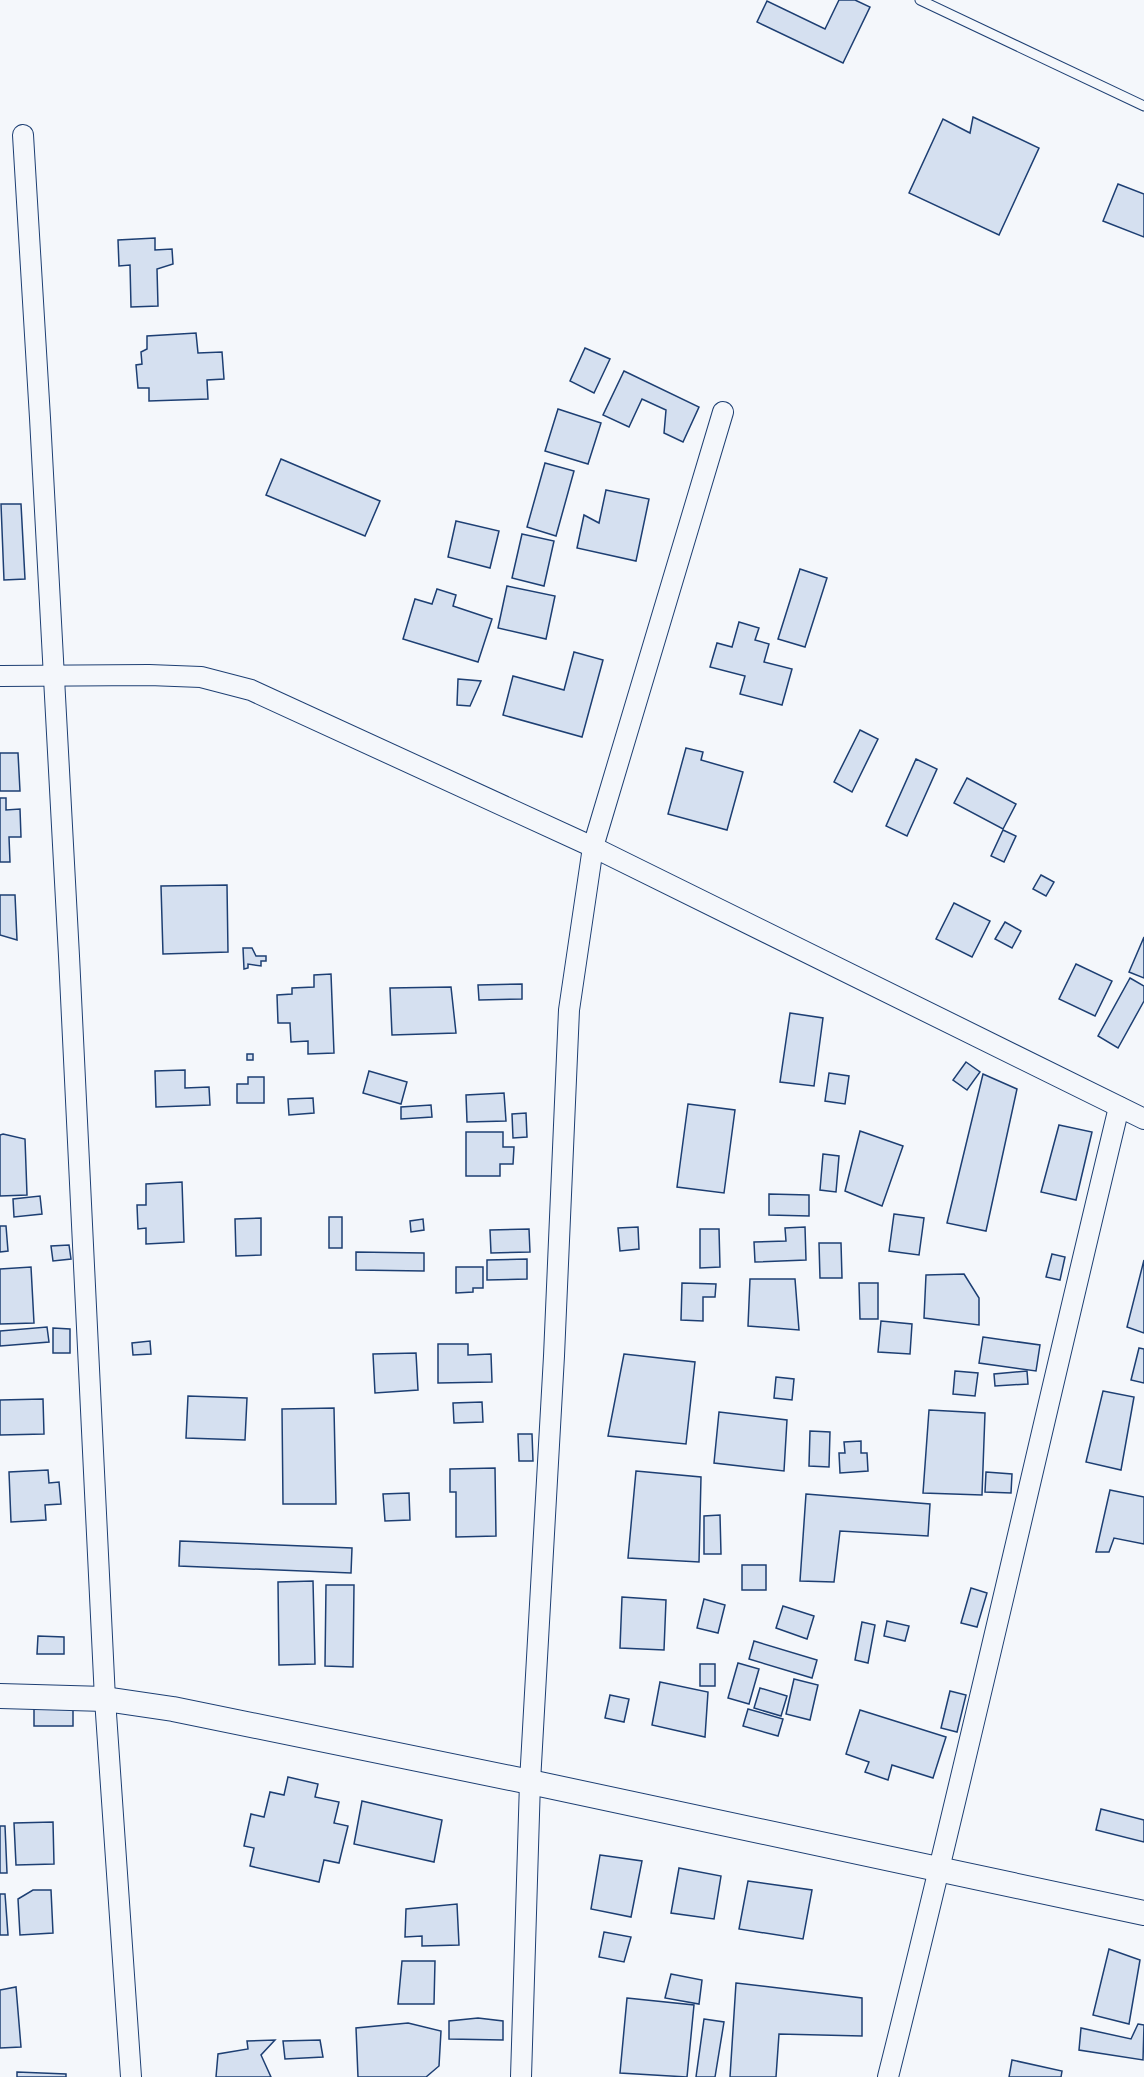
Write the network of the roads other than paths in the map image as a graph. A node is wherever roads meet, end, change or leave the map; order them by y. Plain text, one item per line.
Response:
1 (920, 0) edge
2 (1144, 106) edge
3 (23, 135) dead end
4 (723, 411) dead end
5 (0, 676) edge
6 (54, 676) junction
7 (593, 847) junction
8 (1119, 1107) junction
9 (1144, 1119) edge
10 (0, 1696) edge
11 (105, 1699) junction
12 (530, 1782) junction
13 (940, 1870) junction
14 (1144, 1913) edge
15 (131, 2077) edge
16 (521, 2077) edge
17 (888, 2077) edge

1 - 2 lane
3 - 6 street
4 - 7 street
5 - 6 street
6 - 7 street
6 - 11 street
7 - 8 street
7 - 12 street
8 - 9 street
8 - 13 street
10 - 11 street
11 - 12 street
11 - 15 street
12 - 13 street
12 - 16 street
13 - 14 street
13 - 17 street

